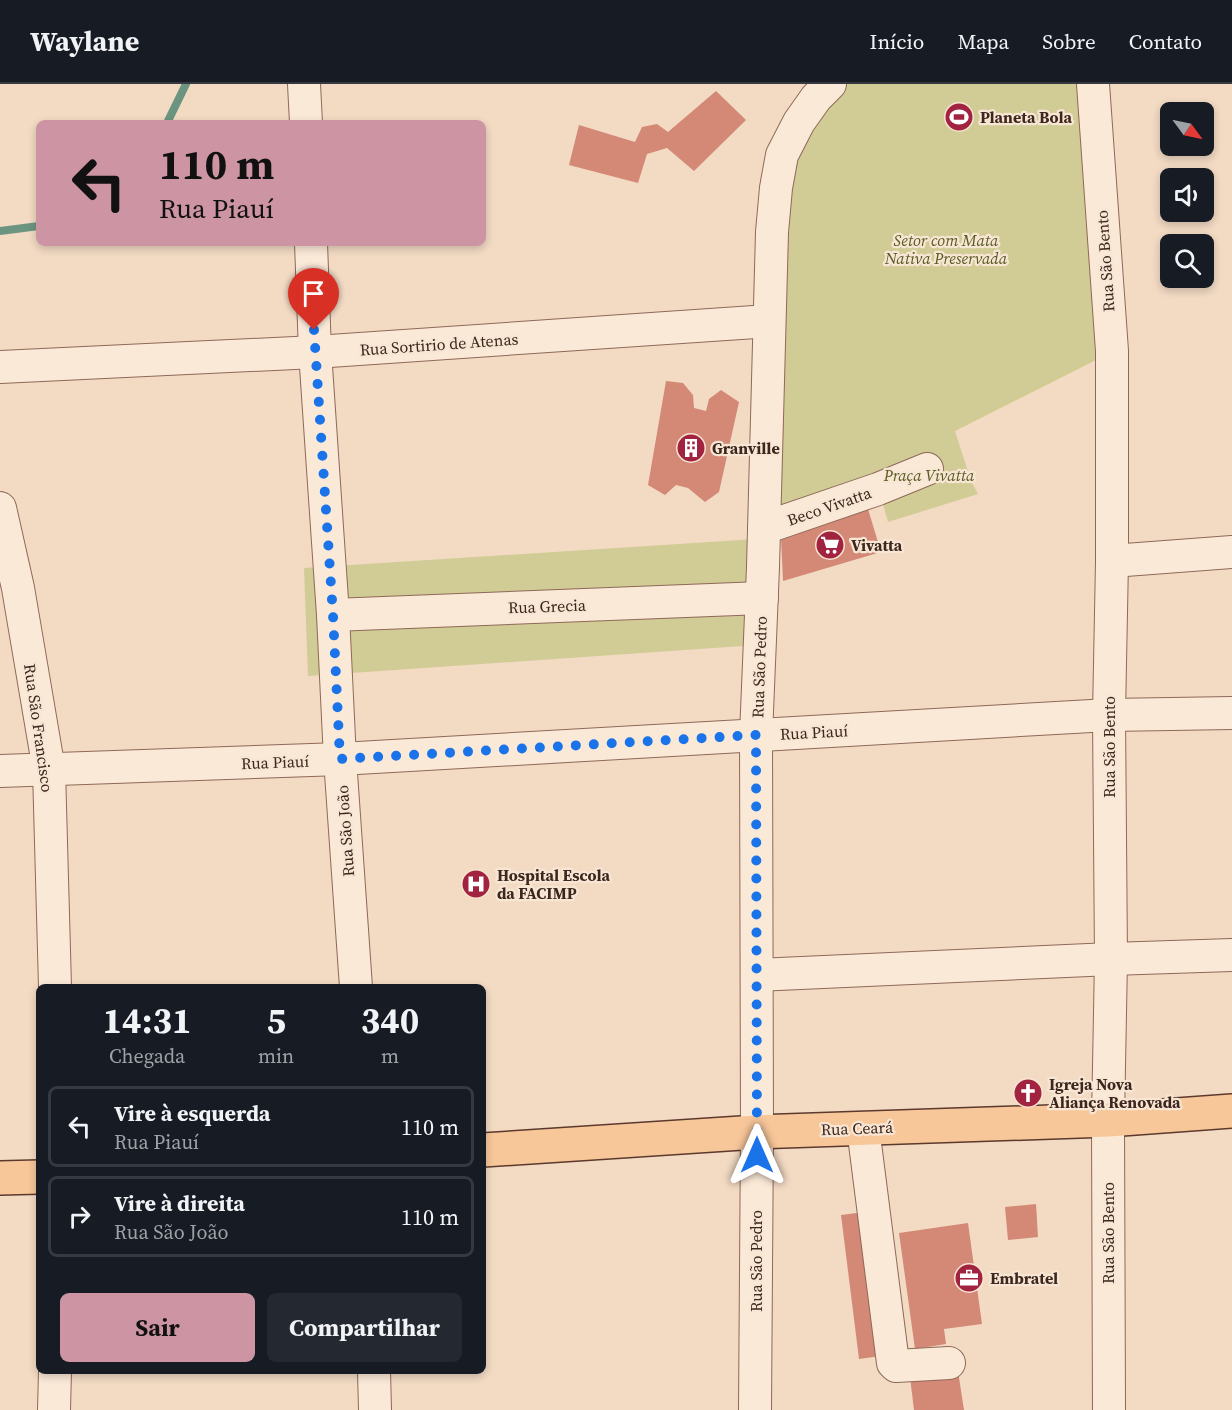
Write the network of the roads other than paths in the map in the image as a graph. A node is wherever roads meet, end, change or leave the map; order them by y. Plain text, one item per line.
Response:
1 (304, 84) edge
2 (830, 84) edge
3 (1093, 84) edge
4 (306, 120) edge
5 (311, 246) edge
6 (769, 321) junction
7 (315, 352) junction
8 (0, 367) edge
9 (927, 469) dead end
10 (0, 508) edge
11 (764, 528) junction
12 (1232, 552) edge
13 (1112, 561) junction
14 (762, 598) junction
15 (333, 615) junction
16 (1232, 713) edge
17 (1109, 715) junction
18 (756, 735) junction
19 (340, 759) junction
20 (49, 770) junction
21 (0, 771) edge
22 (1232, 956) edge
23 (1111, 958) junction
24 (757, 975) junction
25 (55, 984) edge
26 (356, 984) edge
27 (1232, 1111) edge
28 (1108, 1120) junction
29 (863, 1128) junction
30 (757, 1132) junction
31 (486, 1150) edge
32 (36, 1177) edge
33 (0, 1178) edge
34 (949, 1363) dead end
35 (55, 1374) edge
36 (374, 1374) edge
37 (54, 1410) edge
38 (375, 1410) edge
39 (755, 1410) edge
40 (1109, 1410) edge

1 - 4 street
2 - 6 street, Rua São Pedro
3 - 13 street, Rua São Bento
5 - 7 street, Rua São João
6 - 7 street, Rua Sortirio de Atenas
6 - 11 street, Rua São Pedro
7 - 8 street, Rua Sortirio de Atenas
7 - 15 street, Rua São João
9 - 11 street, Beco Vivatta
10 - 20 street, Rua São Francisco
11 - 14 street, Rua São Pedro
12 - 13 street
13 - 17 street, Rua São Bento
14 - 15 street, Rua Grecia
14 - 18 street, Rua São Pedro
15 - 19 street, Rua São João
16 - 17 street, Rua Piauí
17 - 18 street, Rua Piauí
17 - 23 street, Rua São Bento
18 - 19 street, Rua Piauí
18 - 24 street, Rua São Pedro
19 - 20 street, Rua Piauí
19 - 26 street, Rua São João
20 - 21 street, Rua Piauí
20 - 25 street, Rua São Francisco
22 - 23 street
23 - 24 street
23 - 28 street, Rua São Bento
24 - 30 street, Rua São Pedro
27 - 28 main road, Rua Ceará
28 - 29 main road, Rua Ceará
28 - 40 street, Rua São Bento
29 - 30 main road, Rua Ceará
29 - 34 street
30 - 31 main road, Rua Ceará
30 - 39 street, Rua São Pedro
32 - 33 main road
35 - 37 street
36 - 38 street

